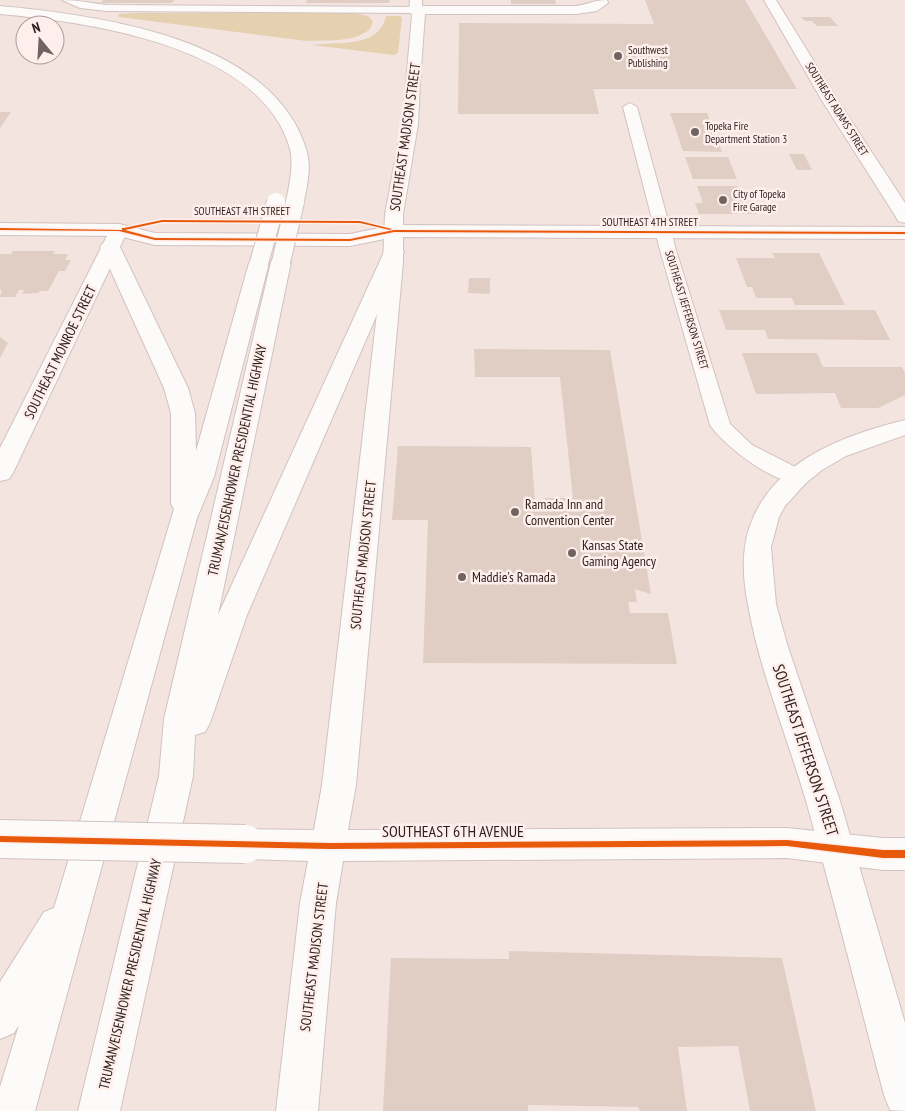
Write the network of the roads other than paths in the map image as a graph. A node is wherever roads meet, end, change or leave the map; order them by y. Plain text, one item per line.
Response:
1 (67, 0) edge
2 (770, 0) edge
3 (598, 4) edge
4 (230, 5) edge
5 (415, 5) edge
6 (0, 12) edge
7 (115, 29) junction
8 (630, 107) dead end
9 (277, 142) dead end
10 (905, 218) edge
11 (0, 229) edge
12 (664, 232) junction
13 (905, 233) edge
14 (115, 239) junction
15 (394, 242) junction
16 (270, 262) junction
17 (905, 427) edge
18 (0, 473) edge
19 (796, 477) junction
20 (184, 518) junction
21 (176, 776) junction
22 (0, 840) edge
23 (330, 846) junction
24 (837, 849) junction
25 (905, 854) edge
26 (76, 890) junction
27 (0, 1018) edge
28 (905, 1095) edge
29 (14, 1111) edge
30 (99, 1111) edge
31 (297, 1111) edge

1 - 4 street
2 - 10 main road, SOUTHEAST ADAMS STREET
3 - 5 main road
4 - 5 street
5 - 15 main road, SOUTHEAST MADISON STREET
6 - 7 main road, TRUMAN/EISENHOWER PRESIDENTIAL HIGHWAY
7 - 9 main road, TRUMAN/EISENHOWER PRESIDENTIAL HIGHWAY
7 - 16 main road, TRUMAN/EISENHOWER PRESIDENTIAL HIGHWAY, bridge
8 - 12 street, SOUTHEAST JEFFERSON STREET
11 - 14 main road, SOUTHEAST 4TH STREET
12 - 13 main road, SOUTHEAST 4TH STREET
12 - 15 main road, SOUTHEAST 4TH STREET
12 - 19 street, SOUTHEAST JEFFERSON STREET
14 - 15 main road, SOUTHEAST 4TH STREET
14 - 18 main road, SOUTHEAST MONROE STREET
14 - 20 main road
15 - 21 main road
15 - 23 main road, SOUTHEAST MADISON STREET
16 - 20 main road, TRUMAN/EISENHOWER PRESIDENTIAL HIGHWAY
16 - 21 main road, TRUMAN/EISENHOWER PRESIDENTIAL HIGHWAY
17 - 19 main road
19 - 24 main road, SOUTHEAST JEFFERSON STREET
20 - 26 main road, TRUMAN/EISENHOWER PRESIDENTIAL HIGHWAY
21 - 30 main road, TRUMAN/EISENHOWER PRESIDENTIAL HIGHWAY
22 - 23 main road, SOUTHEAST 6TH AVENUE, bridge
23 - 24 main road, SOUTHEAST 6TH AVENUE
23 - 31 main road, SOUTHEAST MADISON STREET
24 - 25 main road, SOUTHEAST 6TH AVENUE
24 - 28 main road, SOUTHEAST JEFFERSON STREET
26 - 27 main road
26 - 29 main road, TRUMAN/EISENHOWER PRESIDENTIAL HIGHWAY

